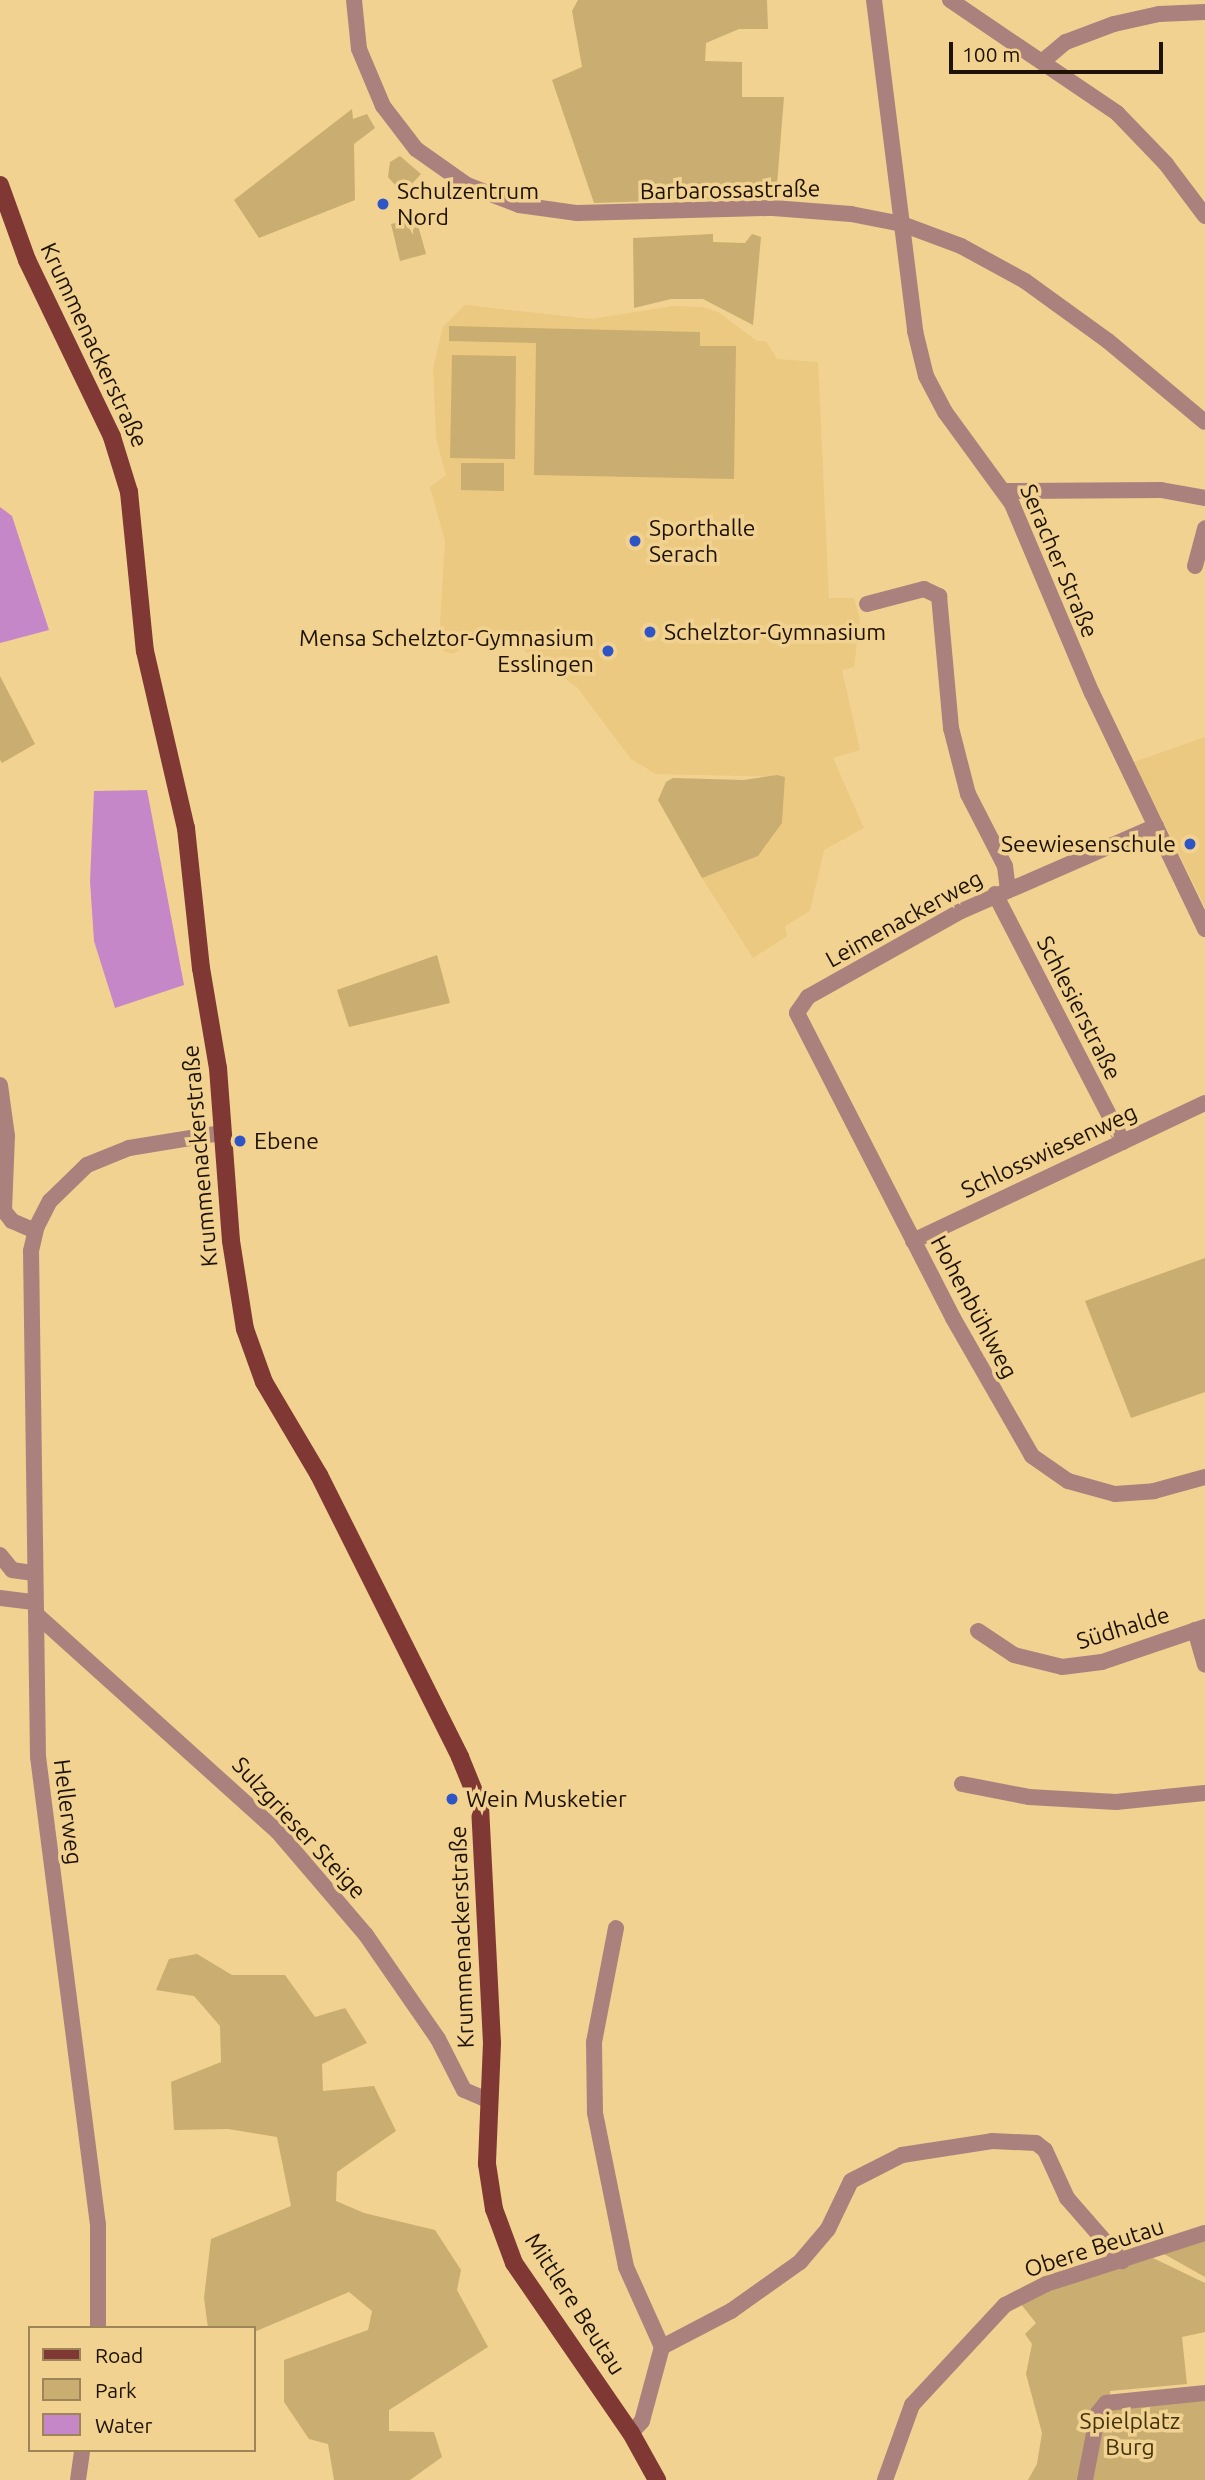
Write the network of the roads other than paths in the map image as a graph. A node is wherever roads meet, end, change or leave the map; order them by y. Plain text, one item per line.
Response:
1 (354, 0) edge
2 (874, 0) edge
3 (950, 0) edge
4 (1205, 12) edge
5 (1043, 61) junction
6 (0, 185) edge
7 (1205, 216) edge
8 (902, 224) junction
9 (1205, 422) edge
10 (1005, 491) junction
11 (1205, 498) edge
12 (1205, 528) edge
13 (1195, 566) dead end
14 (867, 604) dead end
15 (1156, 825) junction
16 (1001, 891) junction
17 (1205, 929) edge
18 (797, 1013) joint
19 (0, 1085) edge
20 (1205, 1103) edge
21 (222, 1133) junction
22 (1123, 1142) junction
23 (35, 1231) junction
24 (913, 1241) junction
25 (1205, 1477) edge
26 (0, 1555) edge
27 (34, 1573) junction
28 (0, 1598) edge
29 (35, 1609) junction
30 (1200, 1629) edge
31 (978, 1632) dead end
32 (1205, 1665) edge
33 (962, 1784) dead end
34 (1205, 1793) edge
35 (616, 1928) dead end
36 (490, 2101) junction
37 (1205, 2233) edge
38 (1122, 2261) junction
39 (98, 2326) edge
40 (662, 2347) junction
41 (1205, 2393) edge
42 (631, 2433) junction
43 (82, 2452) edge
44 (78, 2480) edge
45 (657, 2480) edge
46 (885, 2480) edge
47 (1085, 2480) edge

1 - 8 street, Barbarossastraße
2 - 8 street, Seracher Straße
3 - 5 street
4 - 5 street
5 - 7 street
6 - 21 main road, Krummenackerstraße
8 - 9 street, Barbarossastraße
8 - 10 street, Seracher Straße
10 - 11 street
10 - 15 street, Seracher Straße
12 - 13 street
14 - 16 street, Schlesierstraße
15 - 16 street, Leimenackerweg
15 - 17 street, Seracher Straße
16 - 18 street, Leimenackerweg
16 - 22 street, Schlesierstraße
18 - 24 street, Hohenbühlweg
19 - 23 street
20 - 22 street, Schlosswiesenweg
21 - 23 street, Hellerweg
21 - 36 main road, Krummenackerstraße
22 - 24 street, Schlosswiesenweg
23 - 27 street, Hellerweg
24 - 25 street, Hohenbühlweg
26 - 27 street
27 - 29 street, Hellerweg
28 - 29 street
29 - 36 street, Sulzgrieser Steige
29 - 39 street, Hellerweg
30 - 31 street, Südhalde
30 - 32 street
33 - 34 street
35 - 40 street
36 - 42 main road, Mittlere Beutau
37 - 38 street, Obere Beutau
38 - 40 street
38 - 46 street, Obere Beutau
40 - 42 street
41 - 47 street
42 - 45 main road, Mittlere Beutau
43 - 44 street

